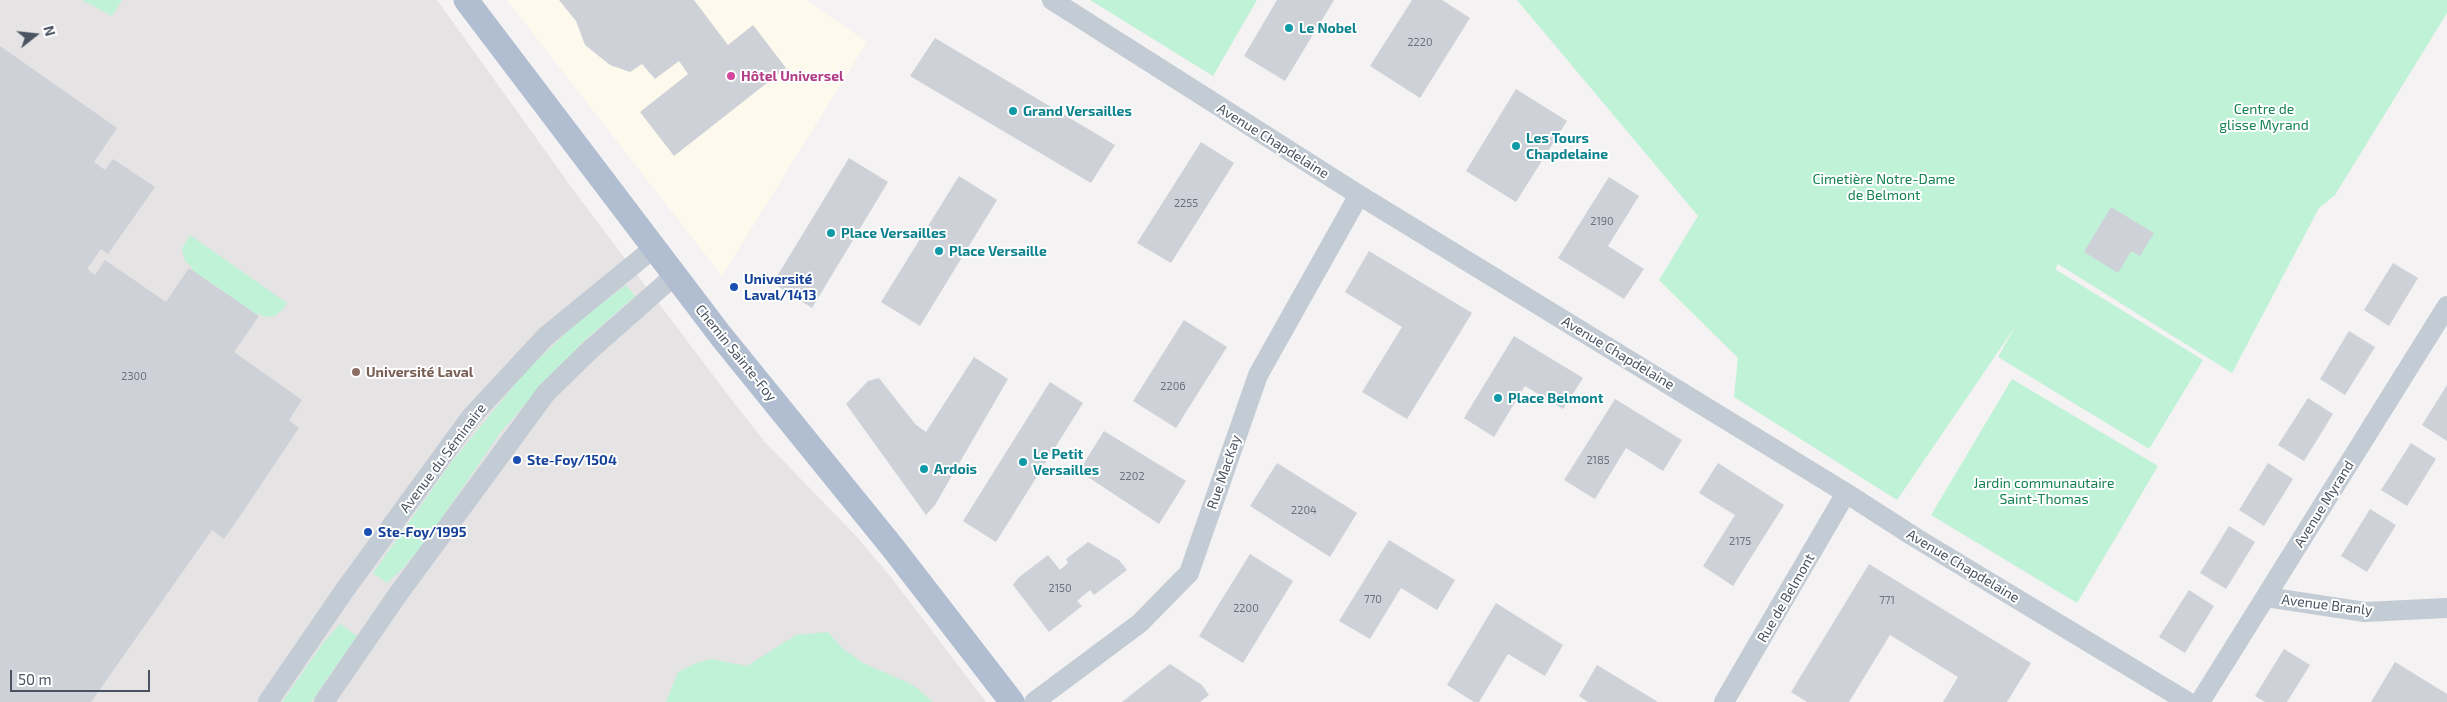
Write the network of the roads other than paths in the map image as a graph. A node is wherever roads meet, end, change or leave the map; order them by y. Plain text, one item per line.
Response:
1 (466, 0) edge
2 (1052, 0) edge
3 (1359, 195) junction
4 (655, 247) junction
5 (675, 275) junction
6 (2447, 306) edge
7 (1846, 493) junction
8 (2266, 597) junction
9 (2447, 608) edge
10 (268, 702) edge
11 (324, 702) edge
12 (1012, 702) edge
13 (1034, 702) edge
14 (1724, 702) edge
15 (2188, 702) edge
16 (2200, 702) edge

1 - 4 main road, Chemin Sainte-Foy
2 - 3 street, Avenue Chapdelaine
3 - 7 street, Avenue Chapdelaine
3 - 13 street, Rue MacKay
4 - 5 main road, Chemin Sainte-Foy
4 - 10 street, Avenue du Séminaire
5 - 11 street
5 - 12 main road, Chemin Sainte-Foy
6 - 8 street, Avenue Myrand
7 - 14 street, Rue de Belmont
7 - 15 street, Avenue Chapdelaine
8 - 9 street, Avenue Branly
8 - 16 street, Avenue Myrand

